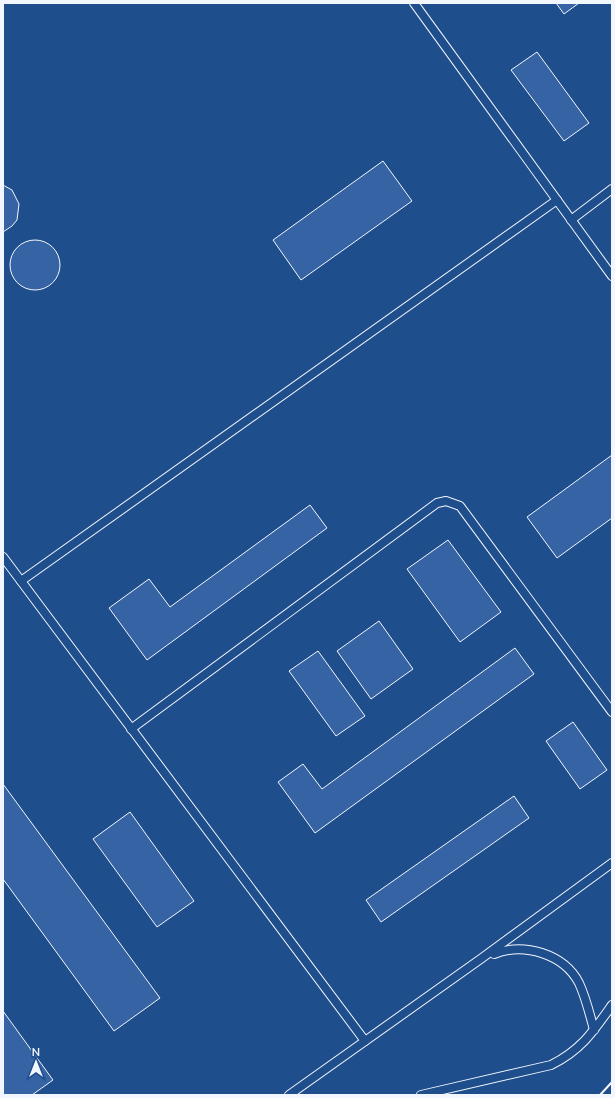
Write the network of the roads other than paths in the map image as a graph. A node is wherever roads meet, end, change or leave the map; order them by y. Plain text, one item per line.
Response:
1 (414, 3) edge
2 (612, 189) edge
3 (557, 200) junction
4 (571, 220) junction
5 (612, 276) edge
6 (3, 557) edge
7 (21, 581) junction
8 (612, 712) edge
9 (130, 729) junction
10 (612, 863) edge
11 (482, 958) junction
12 (612, 1005) edge
13 (594, 1030) junction
14 (365, 1041) junction
15 (289, 1095) edge
16 (421, 1095) edge

1 - 3 lane
2 - 4 lane
3 - 4 lane
3 - 7 lane
4 - 5 lane
6 - 7 lane
7 - 9 lane
8 - 9 lane
9 - 14 lane
10 - 11 lane
11 - 13 lane
11 - 14 lane
12 - 13 lane
13 - 16 lane
14 - 15 lane

